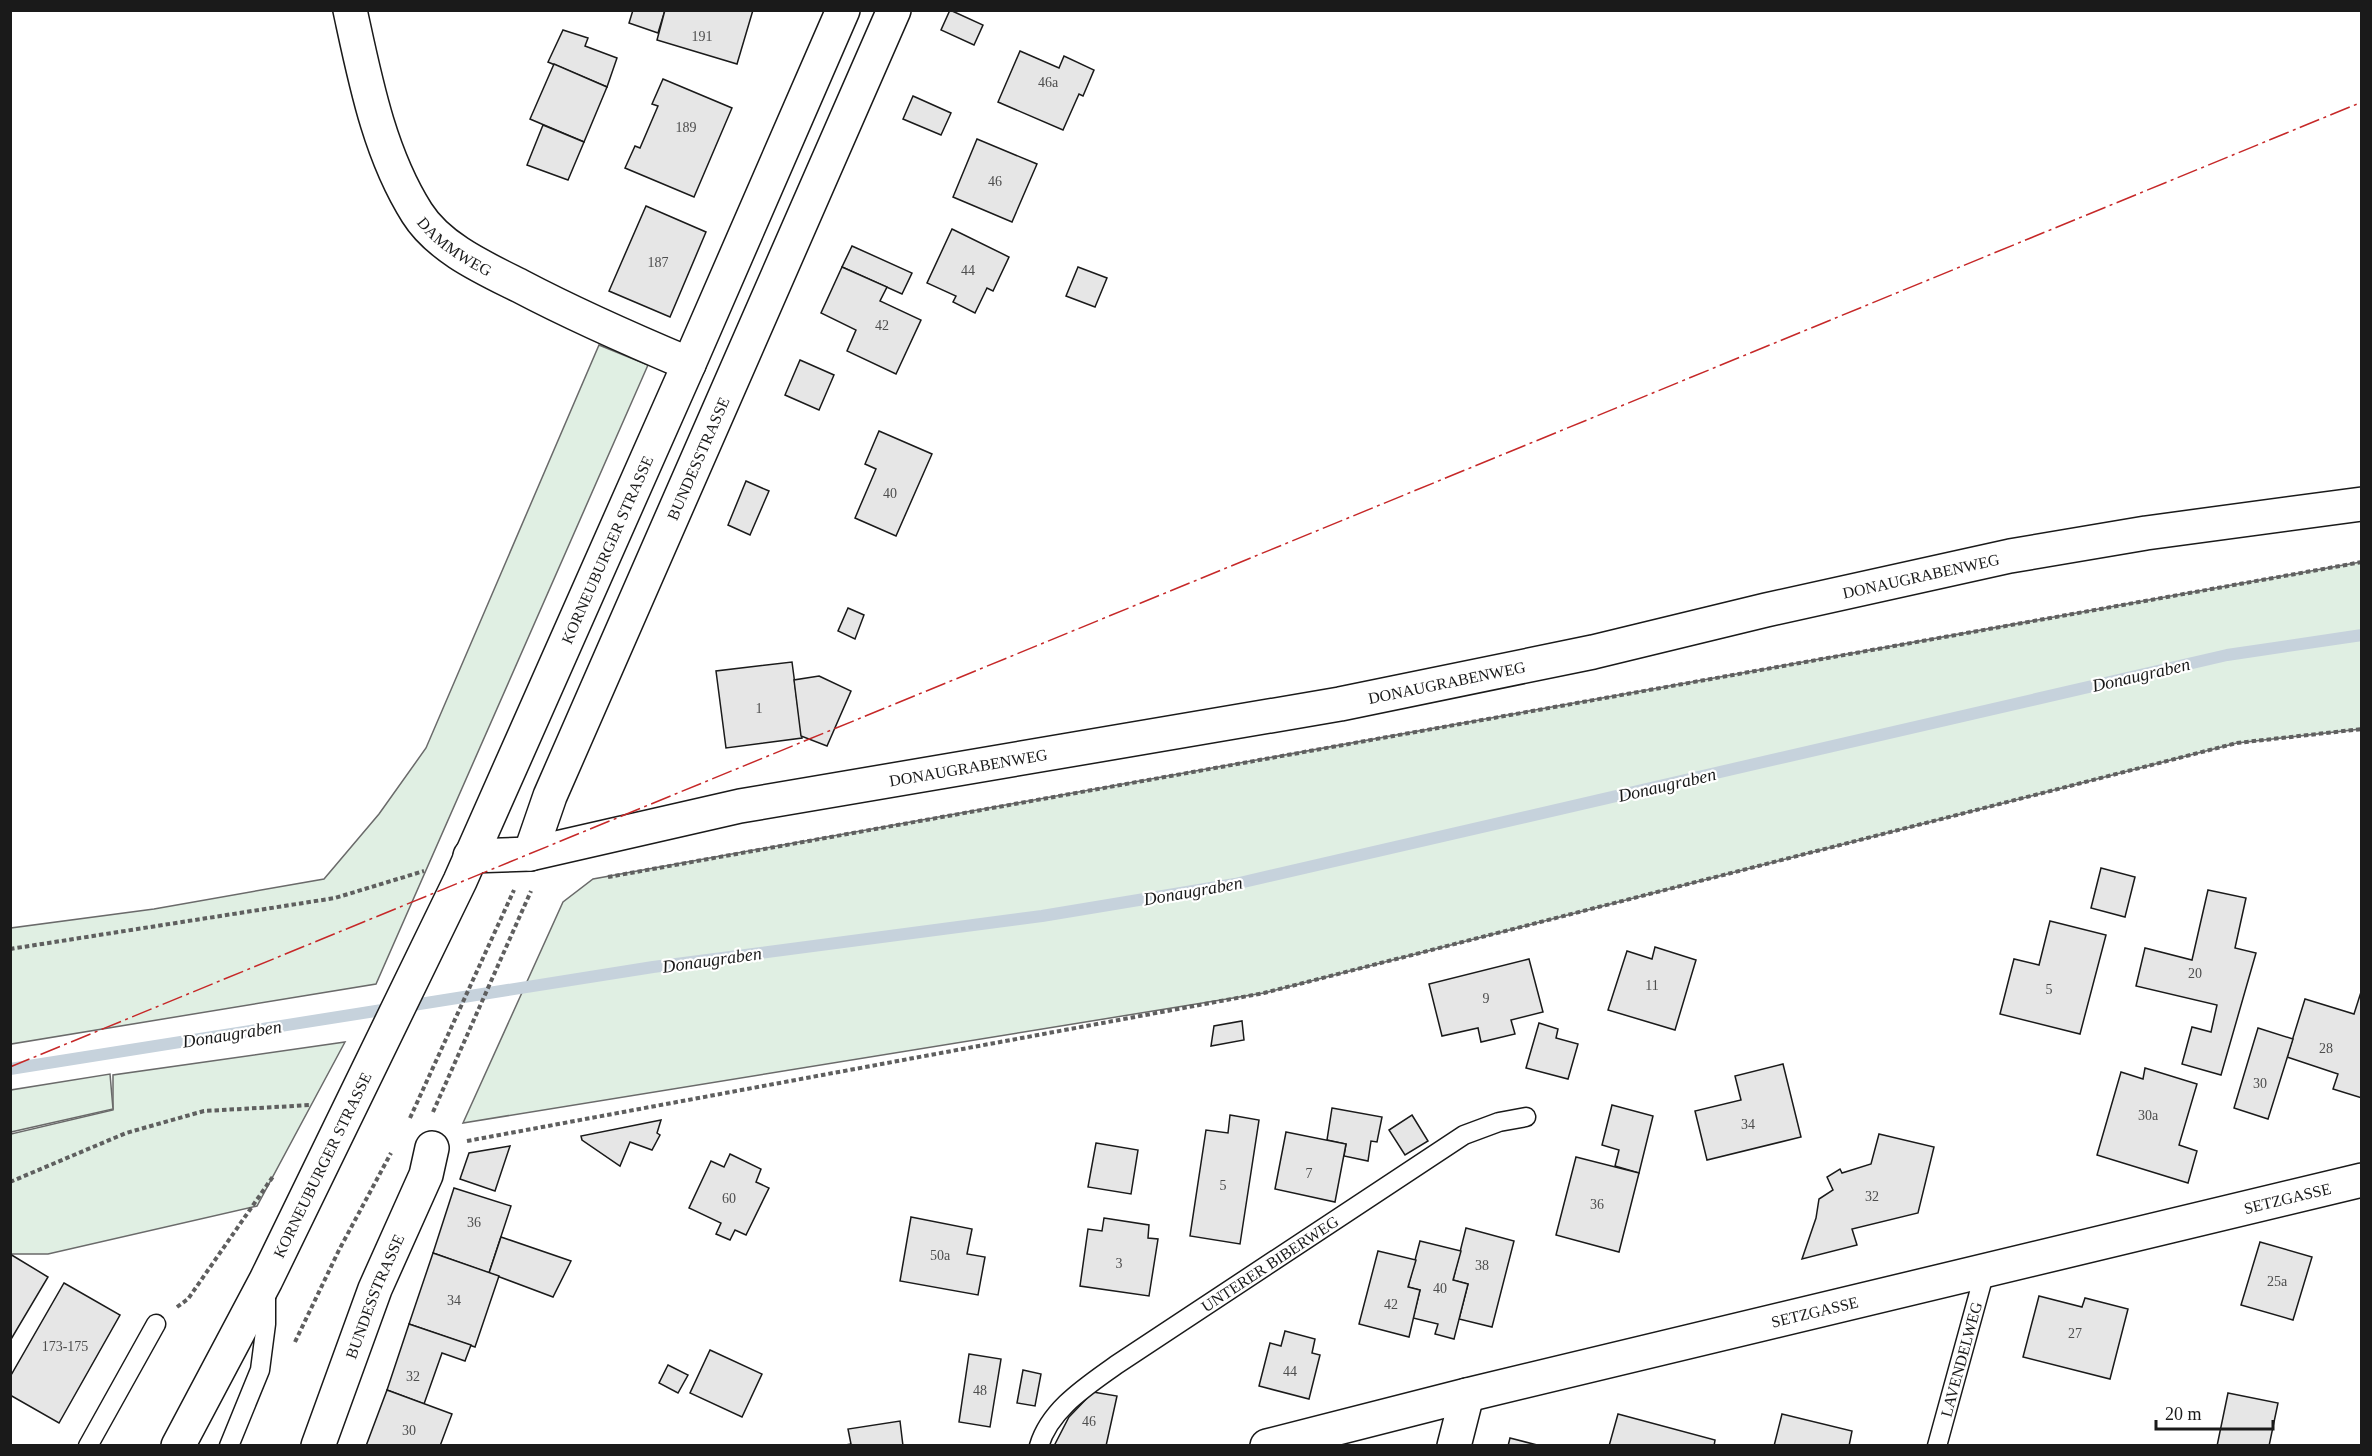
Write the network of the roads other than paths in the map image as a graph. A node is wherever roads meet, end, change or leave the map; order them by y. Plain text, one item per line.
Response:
1 (350, 10) edge
2 (843, 10) edge
3 (894, 10) edge
4 (689, 364) junction
5 (2361, 504) edge
6 (533, 867) junction
7 (465, 868) junction
8 (1526, 1117) dead end
9 (432, 1148) road end
10 (2361, 1180) edge
11 (1985, 1271) junction
12 (266, 1280) junction
13 (156, 1324) road end
14 (1467, 1395) junction
15 (88, 1446) edge
16 (178, 1446) edge
17 (229, 1446) edge
18 (318, 1446) edge
19 (1039, 1446) edge
20 (1267, 1446) edge
21 (1454, 1446) edge
22 (1937, 1446) edge

1 - 4 street, DAMMWEG
2 - 4 street, KORNEUBURGER STRASSE
3 - 6 street, BUNDESSTRASSE
4 - 7 street, KORNEUBURGER STRASSE
5 - 6 street, DONAUGRABENWEG
6 - 7 street
7 - 12 street, KORNEUBURGER STRASSE
8 - 19 lane, UNTERER BIBERWEG
9 - 18 street, BUNDESSTRASSE
10 - 11 street, SETZGASSE
11 - 14 street, SETZGASSE
11 - 22 lane, LAVENDELWEG
12 - 16 street, KORNEUBURGER STRASSE
12 - 17 lane
13 - 15 lane
14 - 20 street, SETZGASSE
14 - 21 street

